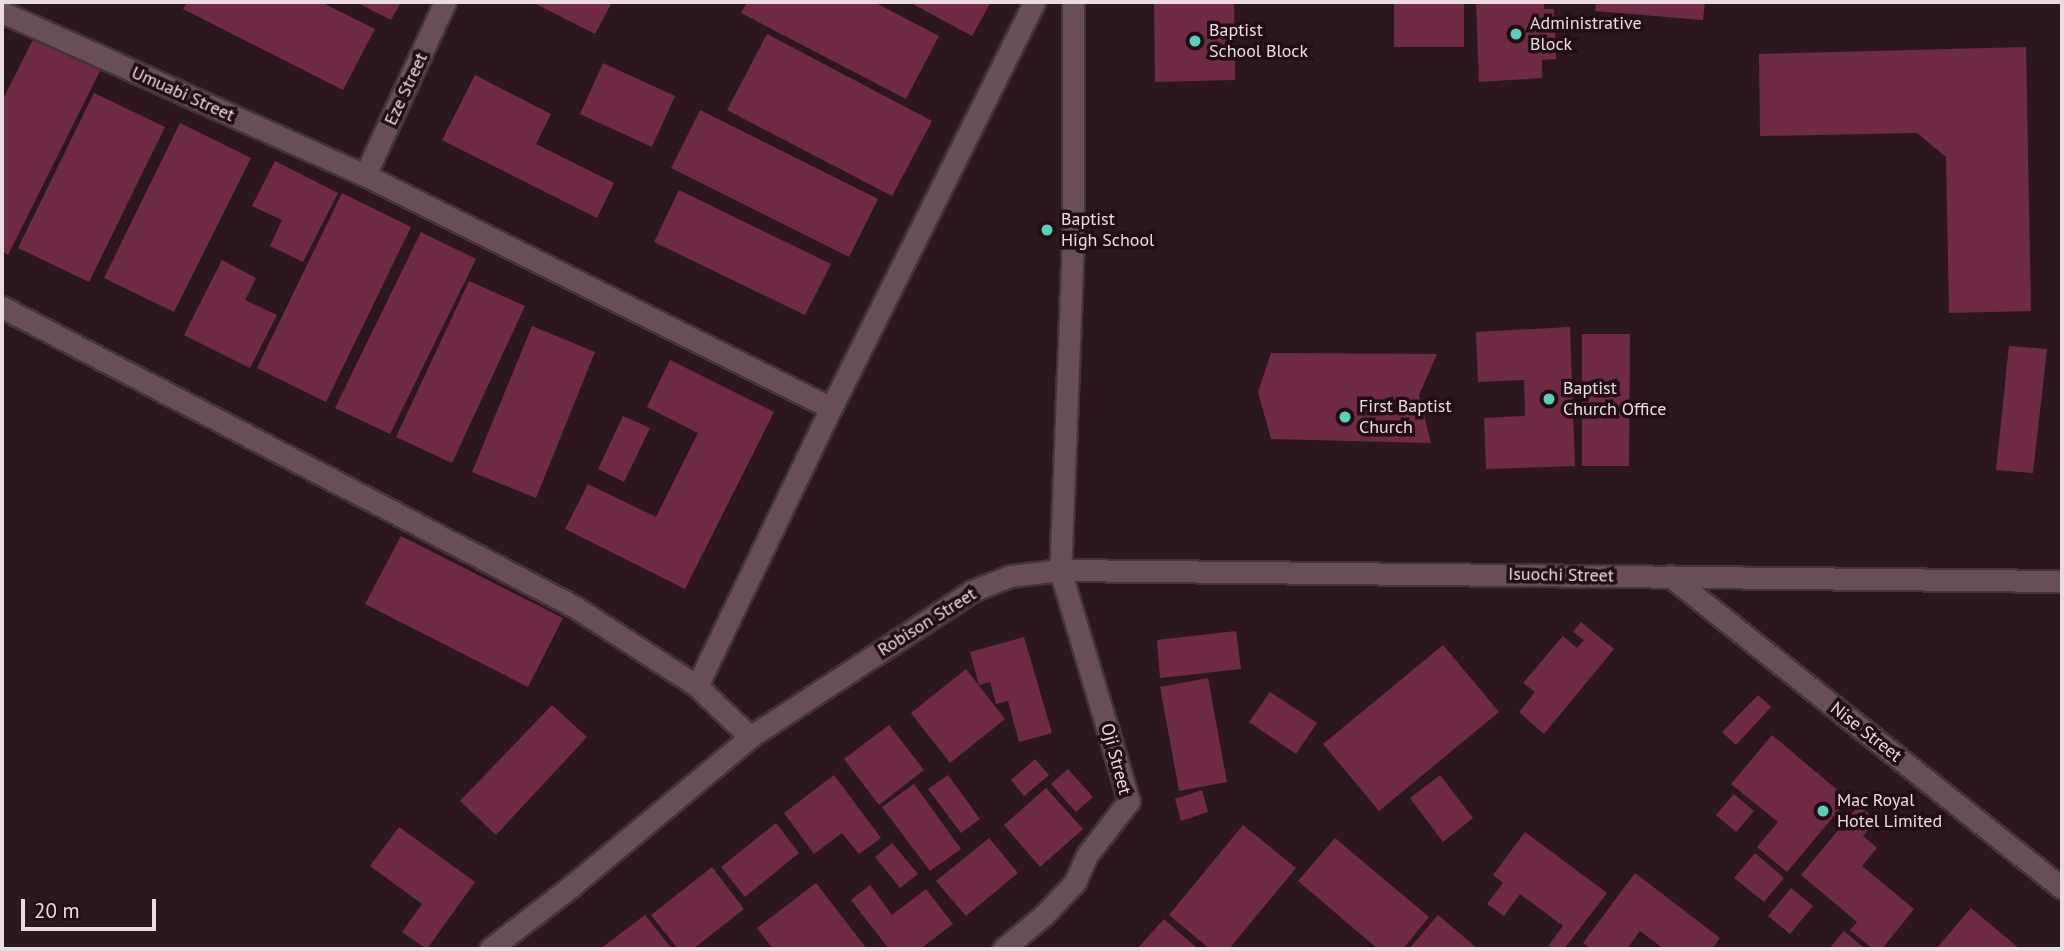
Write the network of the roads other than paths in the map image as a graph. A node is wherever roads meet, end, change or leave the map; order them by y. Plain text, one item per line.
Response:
1 (445, 2) edge
2 (1034, 2) edge
3 (1073, 2) edge
4 (2, 12) edge
5 (365, 175) junction
6 (2, 307) edge
7 (831, 408) junction
8 (1060, 570) junction
9 (1670, 576) junction
10 (2062, 581) edge
11 (697, 686) junction
12 (750, 737) junction
13 (2062, 888) edge
14 (489, 949) edge
15 (1003, 949) edge

1 - 5 street, Eze Street
2 - 7 street
3 - 8 street
4 - 5 street, Umuabi Street
5 - 7 street, Umuabi Street
6 - 11 street
7 - 11 street
8 - 9 street, Isuochi Street
8 - 12 street, Robison Street
8 - 15 street, Oji Street
9 - 10 street, Isuochi Street
9 - 13 street, Nise Street
11 - 12 street
12 - 14 street, Robison Street

